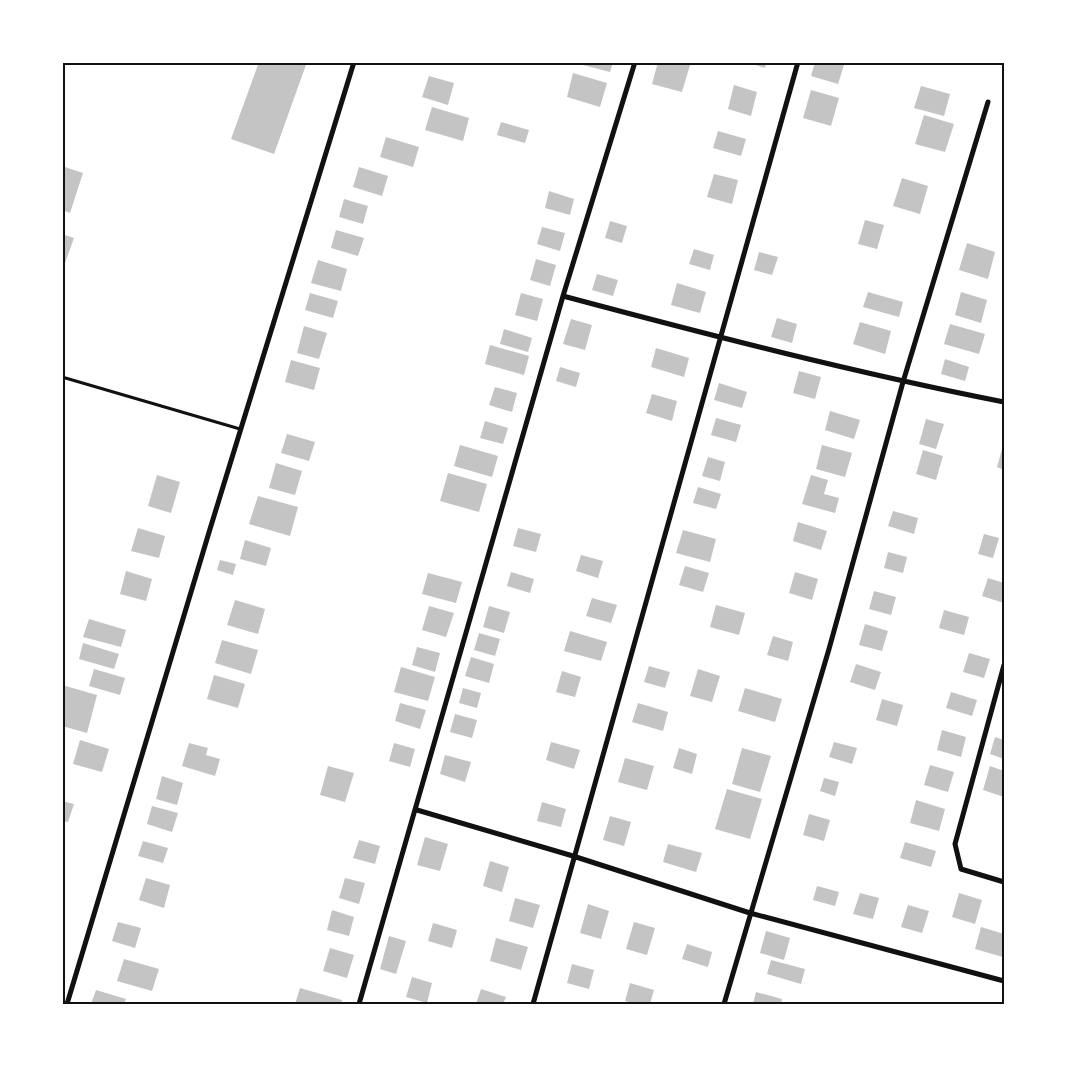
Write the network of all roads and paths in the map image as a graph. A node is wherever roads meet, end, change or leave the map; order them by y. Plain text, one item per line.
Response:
1 (354, 62) edge
2 (634, 62) edge
3 (798, 62) edge
4 (988, 102) dead end
5 (563, 296) junction
6 (719, 338) junction
7 (62, 376) edge
8 (903, 382) junction
9 (1004, 402) edge
10 (241, 429) junction
11 (1004, 665) edge
12 (417, 810) junction
13 (573, 856) junction
14 (1004, 882) edge
15 (750, 913) junction
16 (1004, 981) edge
17 (67, 1004) edge
18 (359, 1004) edge
19 (533, 1004) edge
20 (724, 1004) edge

1 - 10 street
2 - 5 street
3 - 6 street
4 - 8 street
5 - 6 street
5 - 12 street
6 - 8 street
6 - 13 street
7 - 10 lane
8 - 9 street
8 - 15 street
10 - 17 street
11 - 14 street
12 - 13 street
12 - 18 street
13 - 15 street
13 - 19 street
15 - 16 street
15 - 20 street

